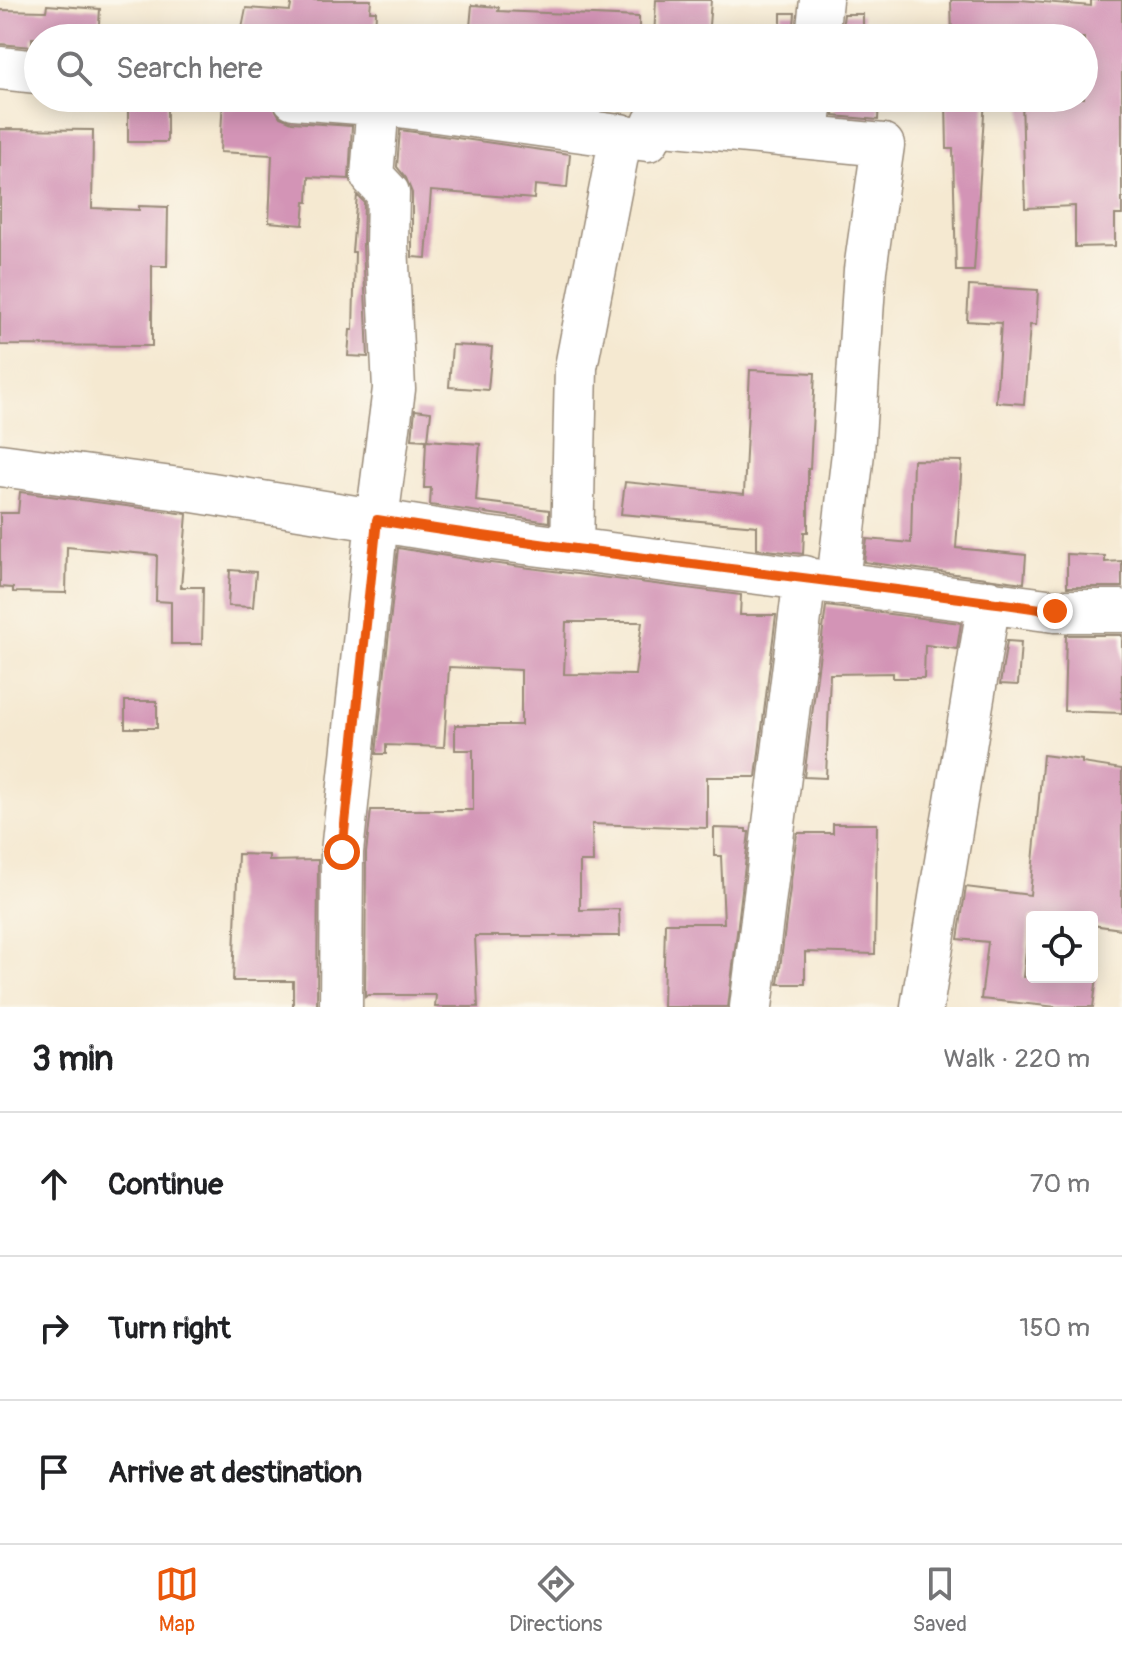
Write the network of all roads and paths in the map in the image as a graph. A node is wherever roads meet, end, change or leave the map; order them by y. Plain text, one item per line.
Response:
1 (821, 0) edge
2 (818, 24) edge
3 (0, 68) edge
4 (24, 71) edge
5 (377, 112) edge
6 (441, 112) edge
7 (810, 118) edge
8 (621, 135) junction
9 (0, 465) edge
10 (377, 520) junction
11 (572, 548) junction
12 (822, 579) junction
13 (989, 601) junction
14 (1122, 611) edge
15 (341, 1007) edge
16 (751, 1007) edge
17 (922, 1007) edge

1 - 2 street
3 - 4 street
5 - 10 street
6 - 8 street
7 - 8 street
7 - 12 street
8 - 11 street
9 - 10 street
10 - 11 street
10 - 15 street
11 - 12 street
12 - 13 street
12 - 16 street
13 - 14 street
13 - 17 street

